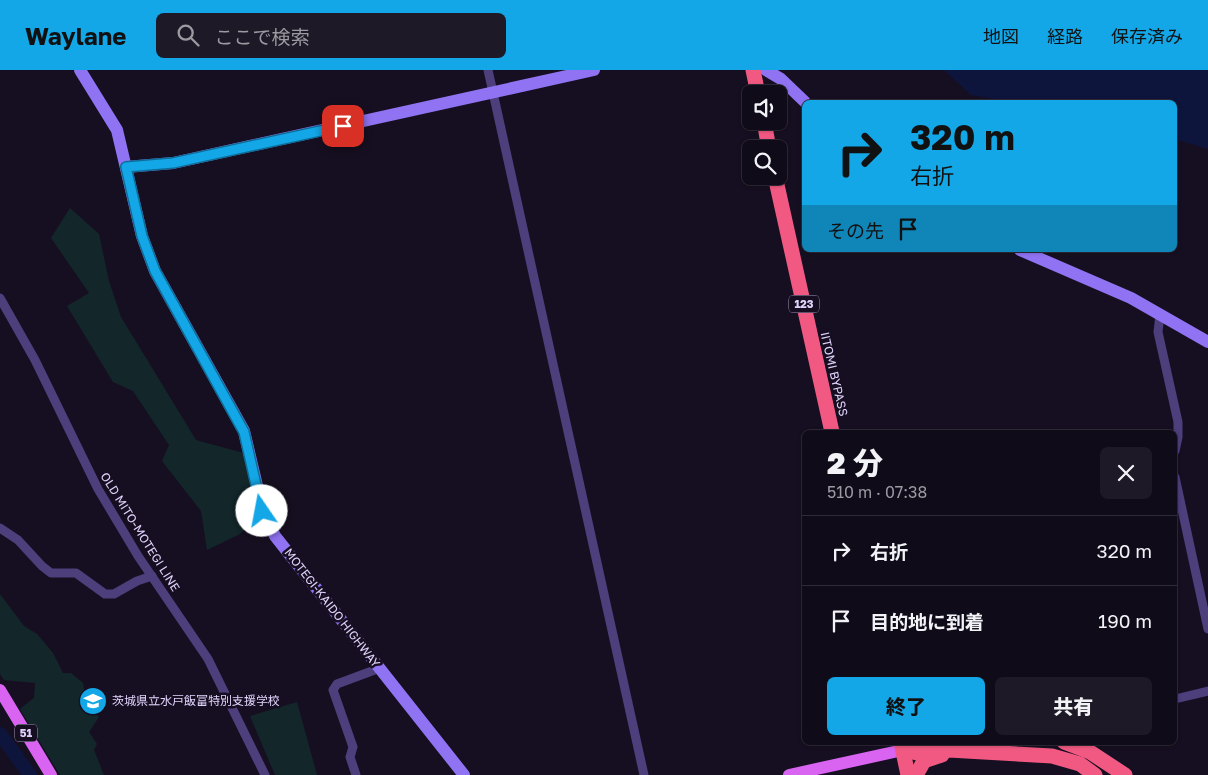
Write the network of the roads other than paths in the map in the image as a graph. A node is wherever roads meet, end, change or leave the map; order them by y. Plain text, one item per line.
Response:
1 (80, 70) edge
2 (488, 70) edge
3 (594, 70) edge
4 (753, 70) edge
5 (766, 70) edge
6 (756, 85) edge
7 (493, 93) junction
8 (803, 100) edge
9 (126, 167) junction
10 (777, 185) edge
11 (1025, 252) edge
12 (0, 298) edge
13 (1160, 314) junction
14 (1208, 342) edge
15 (832, 430) edge
16 (1177, 442) edge
17 (1177, 486) edge
18 (0, 528) edge
19 (152, 576) junction
20 (1208, 629) edge
21 (380, 668) junction
22 (0, 690) edge
23 (1208, 692) edge
24 (1177, 699) edge
25 (1072, 745) edge
26 (902, 746) edge
27 (963, 751) junction
28 (52, 775) edge
29 (266, 775) edge
30 (356, 775) edge
31 (464, 775) edge
32 (644, 775) edge
33 (789, 775) edge
34 (908, 775) edge
35 (916, 775) edge
36 (1094, 775) edge
37 (1125, 775) edge

1 - 9 street, MOTEGI-KAIDO HIGHWAY
2 - 7 street
3 - 7 street
4 - 6 highway
5 - 8 street
7 - 9 street
7 - 32 street
9 - 21 street, MOTEGI-KAIDO HIGHWAY
10 - 15 highway, IITOMI BYPASS / 123
11 - 13 street
12 - 19 street, OLD MITO-MOTEGI LINE
13 - 14 street
13 - 16 street
17 - 20 street
18 - 19 street
19 - 29 street, OLD MITO-MOTEGI LINE
21 - 30 street
21 - 31 street, MOTEGI-KAIDO HIGHWAY
22 - 28 main road, 51
23 - 24 street
25 - 37 highway
26 - 27 highway
26 - 33 main road
26 - 34 highway
27 - 35 highway
27 - 36 highway

